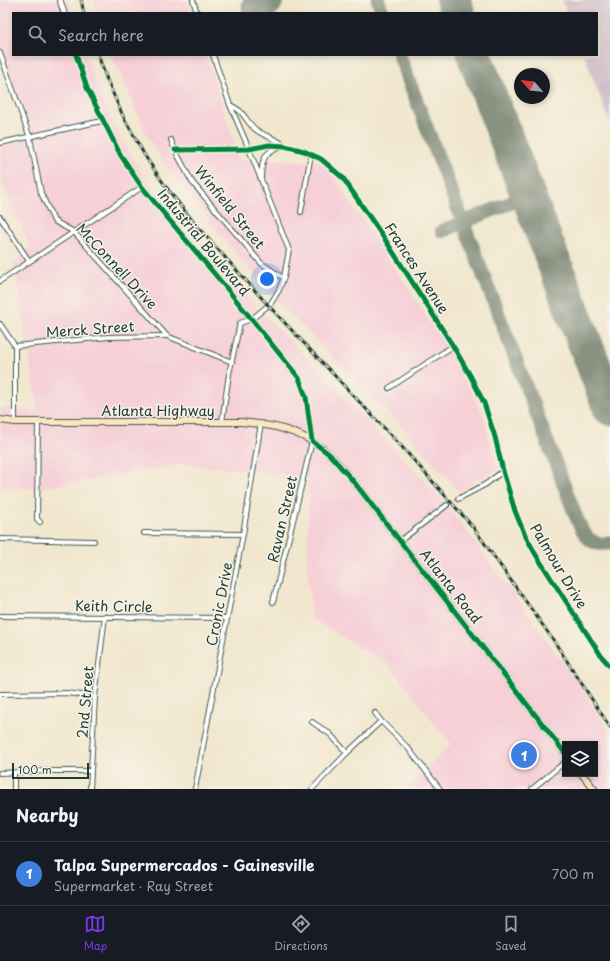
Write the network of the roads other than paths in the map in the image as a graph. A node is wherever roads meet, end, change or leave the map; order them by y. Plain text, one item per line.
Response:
1 (60, 0) edge
2 (193, 0) edge
3 (64, 12) edge
4 (198, 12) edge
5 (0, 53) edge
6 (76, 56) edge
7 (213, 56) edge
8 (1, 60) edge
9 (230, 105) junction
10 (102, 121) junction
11 (30, 138) junction
12 (170, 140) dead end
13 (0, 143) edge
14 (285, 146) junction
15 (249, 149) junction
16 (175, 150) junction
17 (312, 154) junction
18 (261, 179) junction
19 (142, 187) junction
20 (301, 212) dead end
21 (0, 217) edge
22 (74, 232) junction
23 (29, 261) junction
24 (284, 277) junction
25 (0, 281) edge
26 (252, 319) junction
27 (0, 324) edge
28 (166, 336) junction
29 (15, 346) junction
30 (453, 346) junction
31 (232, 362) junction
32 (389, 388) dead end
33 (0, 420) edge
34 (38, 421) junction
35 (15, 422) junction
36 (222, 422) junction
37 (262, 423) junction
38 (312, 441) junction
39 (503, 471) junction
40 (458, 499) dead end
41 (447, 505) dead end
42 (40, 522) dead end
43 (144, 533) dead end
44 (243, 534) junction
45 (0, 539) edge
46 (94, 541) dead end
47 (400, 541) junction
48 (273, 602) dead end
49 (0, 616) edge
50 (105, 616) junction
51 (227, 618) junction
52 (610, 666) edge
53 (0, 694) edge
54 (95, 697) junction
55 (375, 713) dead end
56 (381, 721) junction
57 (312, 722) dead end
58 (562, 749) edge
59 (347, 753) junction
60 (562, 764) edge
61 (91, 771) junction
62 (0, 773) edge
63 (14, 773) junction
64 (584, 777) edge
65 (14, 789) edge
66 (90, 789) edge
67 (195, 789) edge
68 (312, 789) edge
69 (440, 789) edge
70 (532, 789) edge
71 (594, 789) edge

1 - 3 street
2 - 4 street
5 - 8 street, McConnell Drive
6 - 10 street, Industrial Boulevard
7 - 9 street
8 - 11 street, McConnell Drive
9 - 14 street, Frances Avenue
9 - 15 street
10 - 11 street
10 - 19 street, Industrial Boulevard
11 - 13 street
11 - 22 street, McConnell Drive
12 - 16 street, Winfield Street
14 - 15 street, Frances Avenue
14 - 17 street, Frances Avenue
14 - 18 street
15 - 16 street, Frances Avenue
15 - 18 street
16 - 24 street, Winfield Street
17 - 20 street
17 - 30 street, Frances Avenue
18 - 24 street
19 - 22 street
19 - 26 street, Industrial Boulevard
21 - 23 street
22 - 23 street
22 - 28 street, McConnell Drive
23 - 25 street
24 - 26 street
26 - 31 street
26 - 38 street, Industrial Boulevard
27 - 29 street
28 - 29 street, Merck Street
28 - 31 street, McConnell Drive
29 - 35 street
30 - 32 street
30 - 39 street, Frances Avenue
31 - 36 street
33 - 35 main road, Atlanta Highway
34 - 35 main road, Atlanta Highway
34 - 36 main road, Atlanta Highway
34 - 42 street
36 - 37 main road, Atlanta Highway
37 - 38 main road, Atlanta Highway
37 - 44 street, Cronic Drive
38 - 47 main road, Atlanta Road
38 - 48 street, Ravan Street
39 - 40 street
39 - 52 street, Palmour Drive
41 - 47 street
43 - 44 street
44 - 51 street, Cronic Drive
45 - 46 street
47 - 58 main road, Atlanta Road
49 - 50 street, Keith Circle
50 - 51 street, Keith Circle
50 - 54 street, 2nd Street
51 - 67 street, Cronic Drive
53 - 54 street
54 - 61 street, 2nd Street
55 - 56 street
56 - 59 street
56 - 69 street
57 - 59 street
59 - 68 street
60 - 70 street
61 - 63 street
61 - 66 street, 2nd Street
62 - 63 street
63 - 65 street
64 - 71 main road

